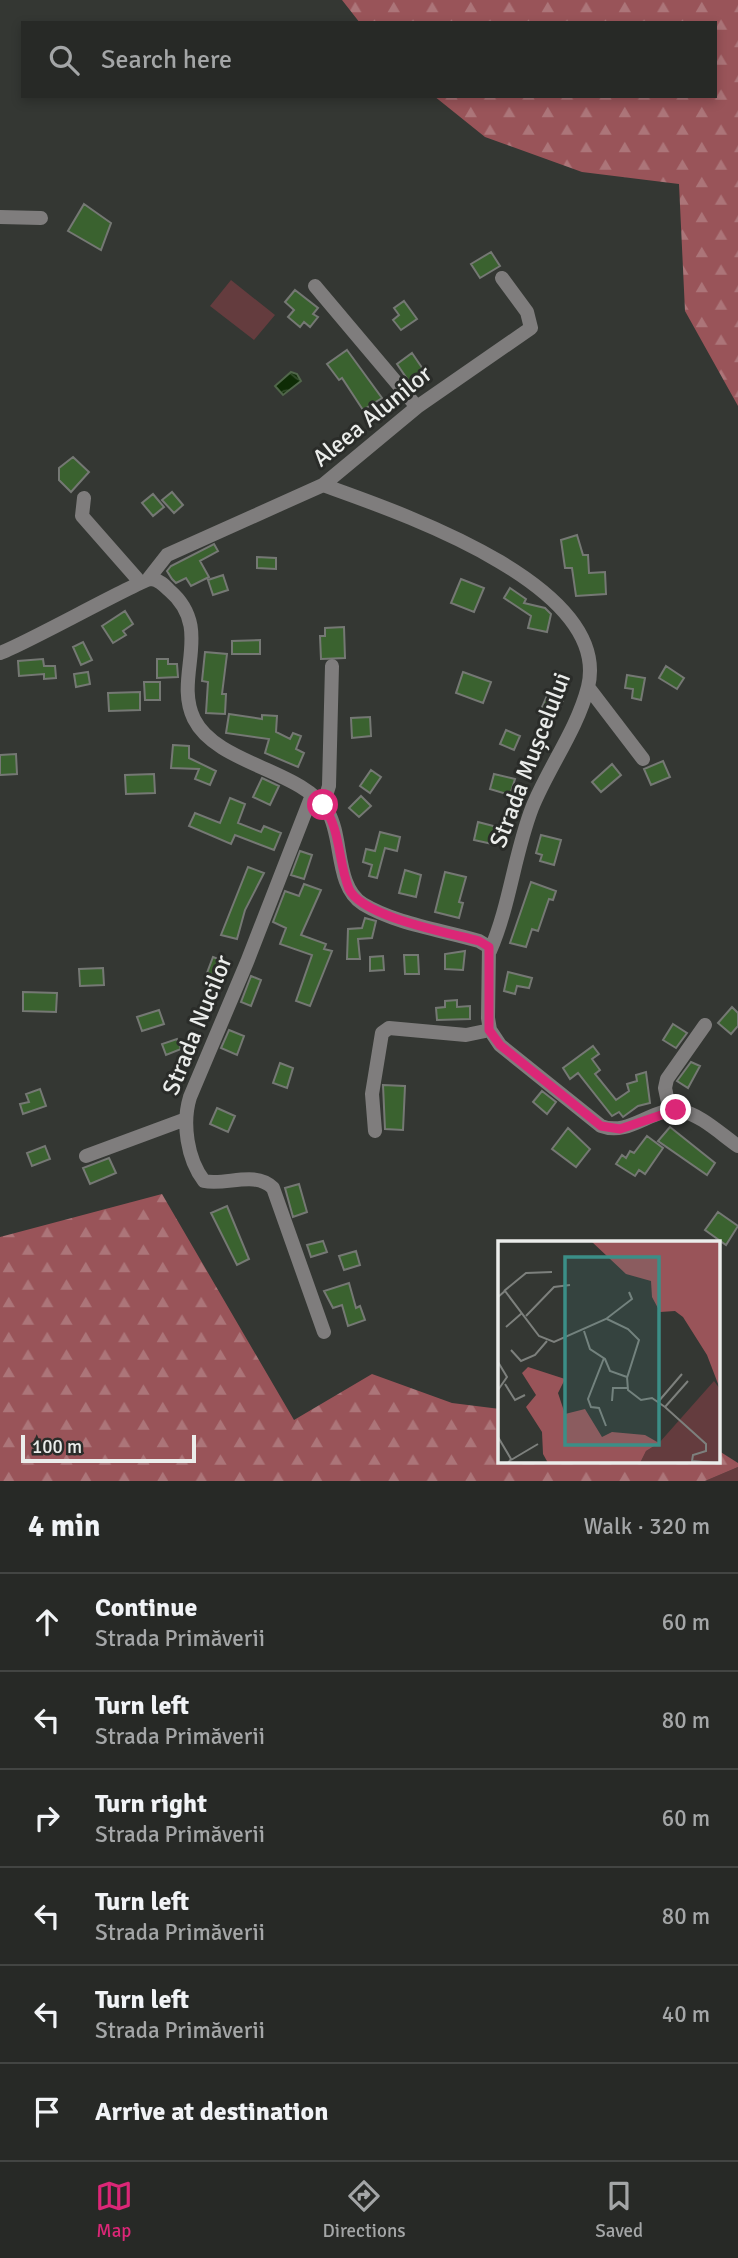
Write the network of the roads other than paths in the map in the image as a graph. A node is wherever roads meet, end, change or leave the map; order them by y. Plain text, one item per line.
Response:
1 (0, 217) edge
2 (41, 218) dead end
3 (502, 278) dead end
4 (315, 285) dead end
5 (417, 407) junction
6 (323, 485) junction
7 (84, 498) dead end
8 (145, 580) junction
9 (0, 653) edge
10 (332, 666) dead end
11 (588, 687) junction
12 (643, 759) dead end
13 (312, 795) junction
14 (323, 805) junction
15 (490, 951) junction
16 (705, 1025) dead end
17 (489, 1030) junction
18 (670, 1112) junction
19 (186, 1119) junction
20 (375, 1131) dead end
21 (736, 1140) edge
22 (86, 1156) dead end
23 (324, 1332) dead end

1 - 2 street
3 - 5 street, Aleea Alunilor
4 - 5 street
5 - 6 street, Aleea Alunilor
6 - 8 street, Aleea Alunilor
6 - 11 street, Strada Mușcelului
7 - 8 street
8 - 9 street, Aleea Alunilor
8 - 13 street
10 - 14 street
11 - 12 street
11 - 15 street, Strada Mușcelului
13 - 14 street
13 - 19 street, Strada Nucilor
14 - 15 street
15 - 17 street, Strada Mușcelului
16 - 18 street
17 - 18 street
17 - 20 street
18 - 21 street
19 - 22 street
19 - 23 street, Strada Nucilor

